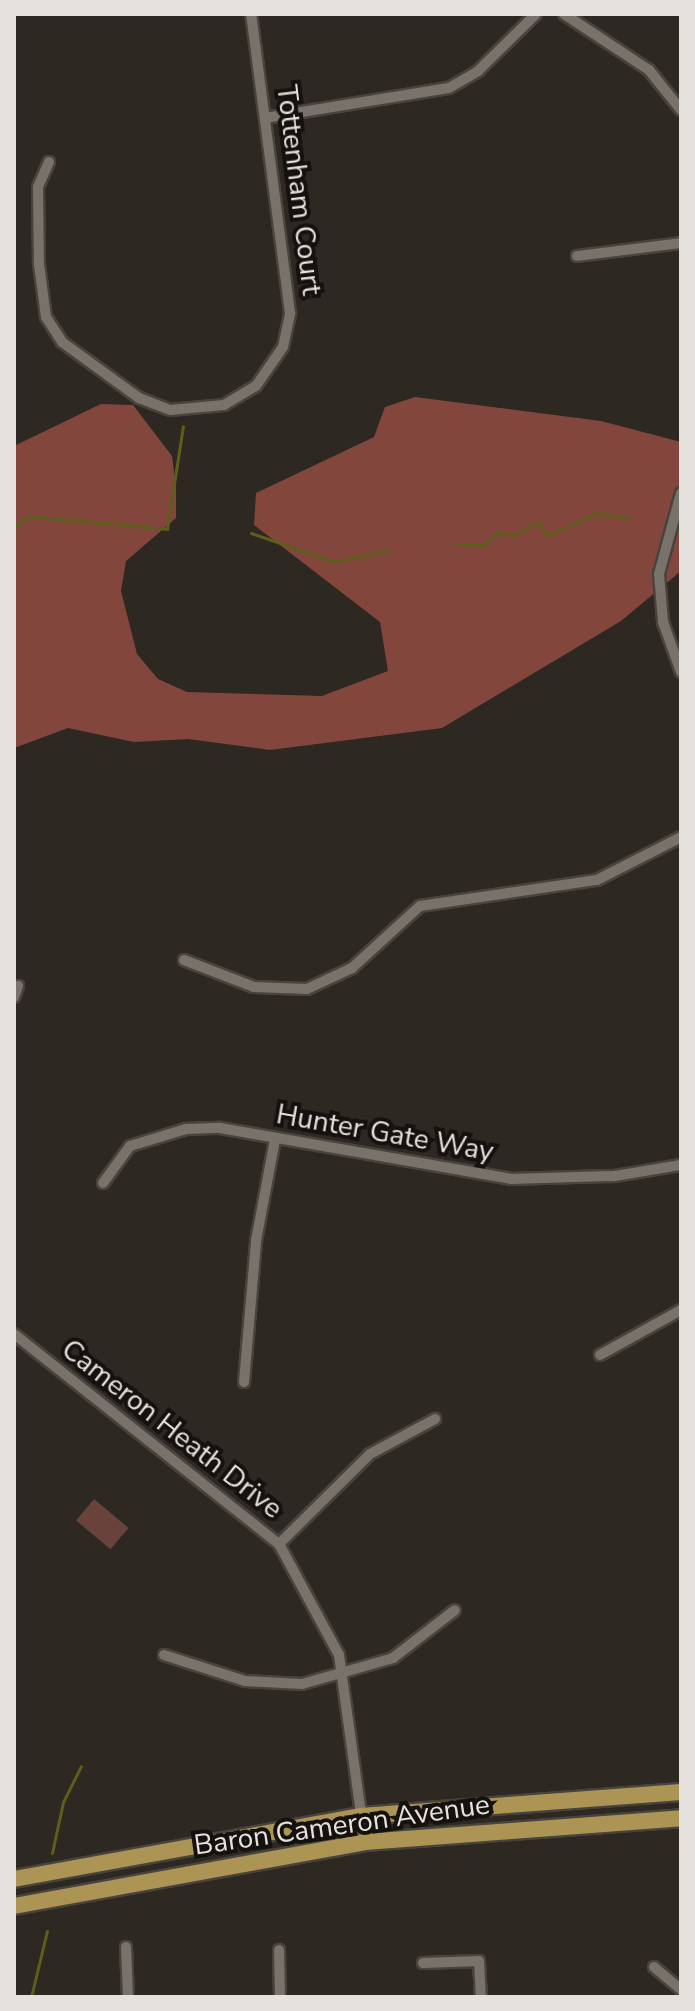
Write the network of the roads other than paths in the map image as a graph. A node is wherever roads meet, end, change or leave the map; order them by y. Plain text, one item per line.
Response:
1 (251, 14) edge
2 (536, 14) edge
3 (564, 14) edge
4 (681, 110) edge
5 (265, 118) junction
6 (49, 162) dead end
7 (681, 243) edge
8 (577, 256) dead end
9 (681, 493) edge
10 (681, 672) edge
11 (681, 837) edge
12 (184, 960) dead end
13 (275, 1139) junction
14 (681, 1165) edge
15 (103, 1183) dead end
16 (681, 1310) edge
17 (14, 1334) edge
18 (600, 1355) dead end
19 (244, 1382) dead end
20 (435, 1419) dead end
21 (279, 1544) junction
22 (455, 1610) dead end
23 (164, 1655) dead end
24 (343, 1673) junction
25 (681, 1792) edge
26 (361, 1816) junction
27 (681, 1818) edge
28 (365, 1842) junction
29 (14, 1879) edge
30 (14, 1906) edge
31 (126, 1947) dead end
32 (279, 1950) dead end
33 (423, 1963) dead end
34 (654, 1967) dead end
35 (681, 1990) edge
36 (128, 1997) edge
37 (280, 1997) edge
38 (481, 1997) edge

1 - 5 street, Tottenham Court
2 - 5 street
3 - 4 street
5 - 6 street, Tottenham Court
7 - 8 street
9 - 10 street
11 - 12 street
13 - 14 street, Hunter Gate Way
13 - 15 street, Hunter Gate Way
13 - 19 street
16 - 18 street
17 - 21 street, Cameron Heath Drive
20 - 21 street
21 - 24 street, Cameron Heath Drive
22 - 24 street
23 - 24 street
24 - 26 street, Cameron Heath Drive
25 - 26 main road, Baron Cameron Avenue
26 - 28 street, Cameron Heath Drive
26 - 29 main road, Baron Cameron Avenue
27 - 28 main road, Baron Cameron Avenue
28 - 30 main road, Baron Cameron Avenue
31 - 36 street
32 - 37 street
33 - 38 street
34 - 35 street

